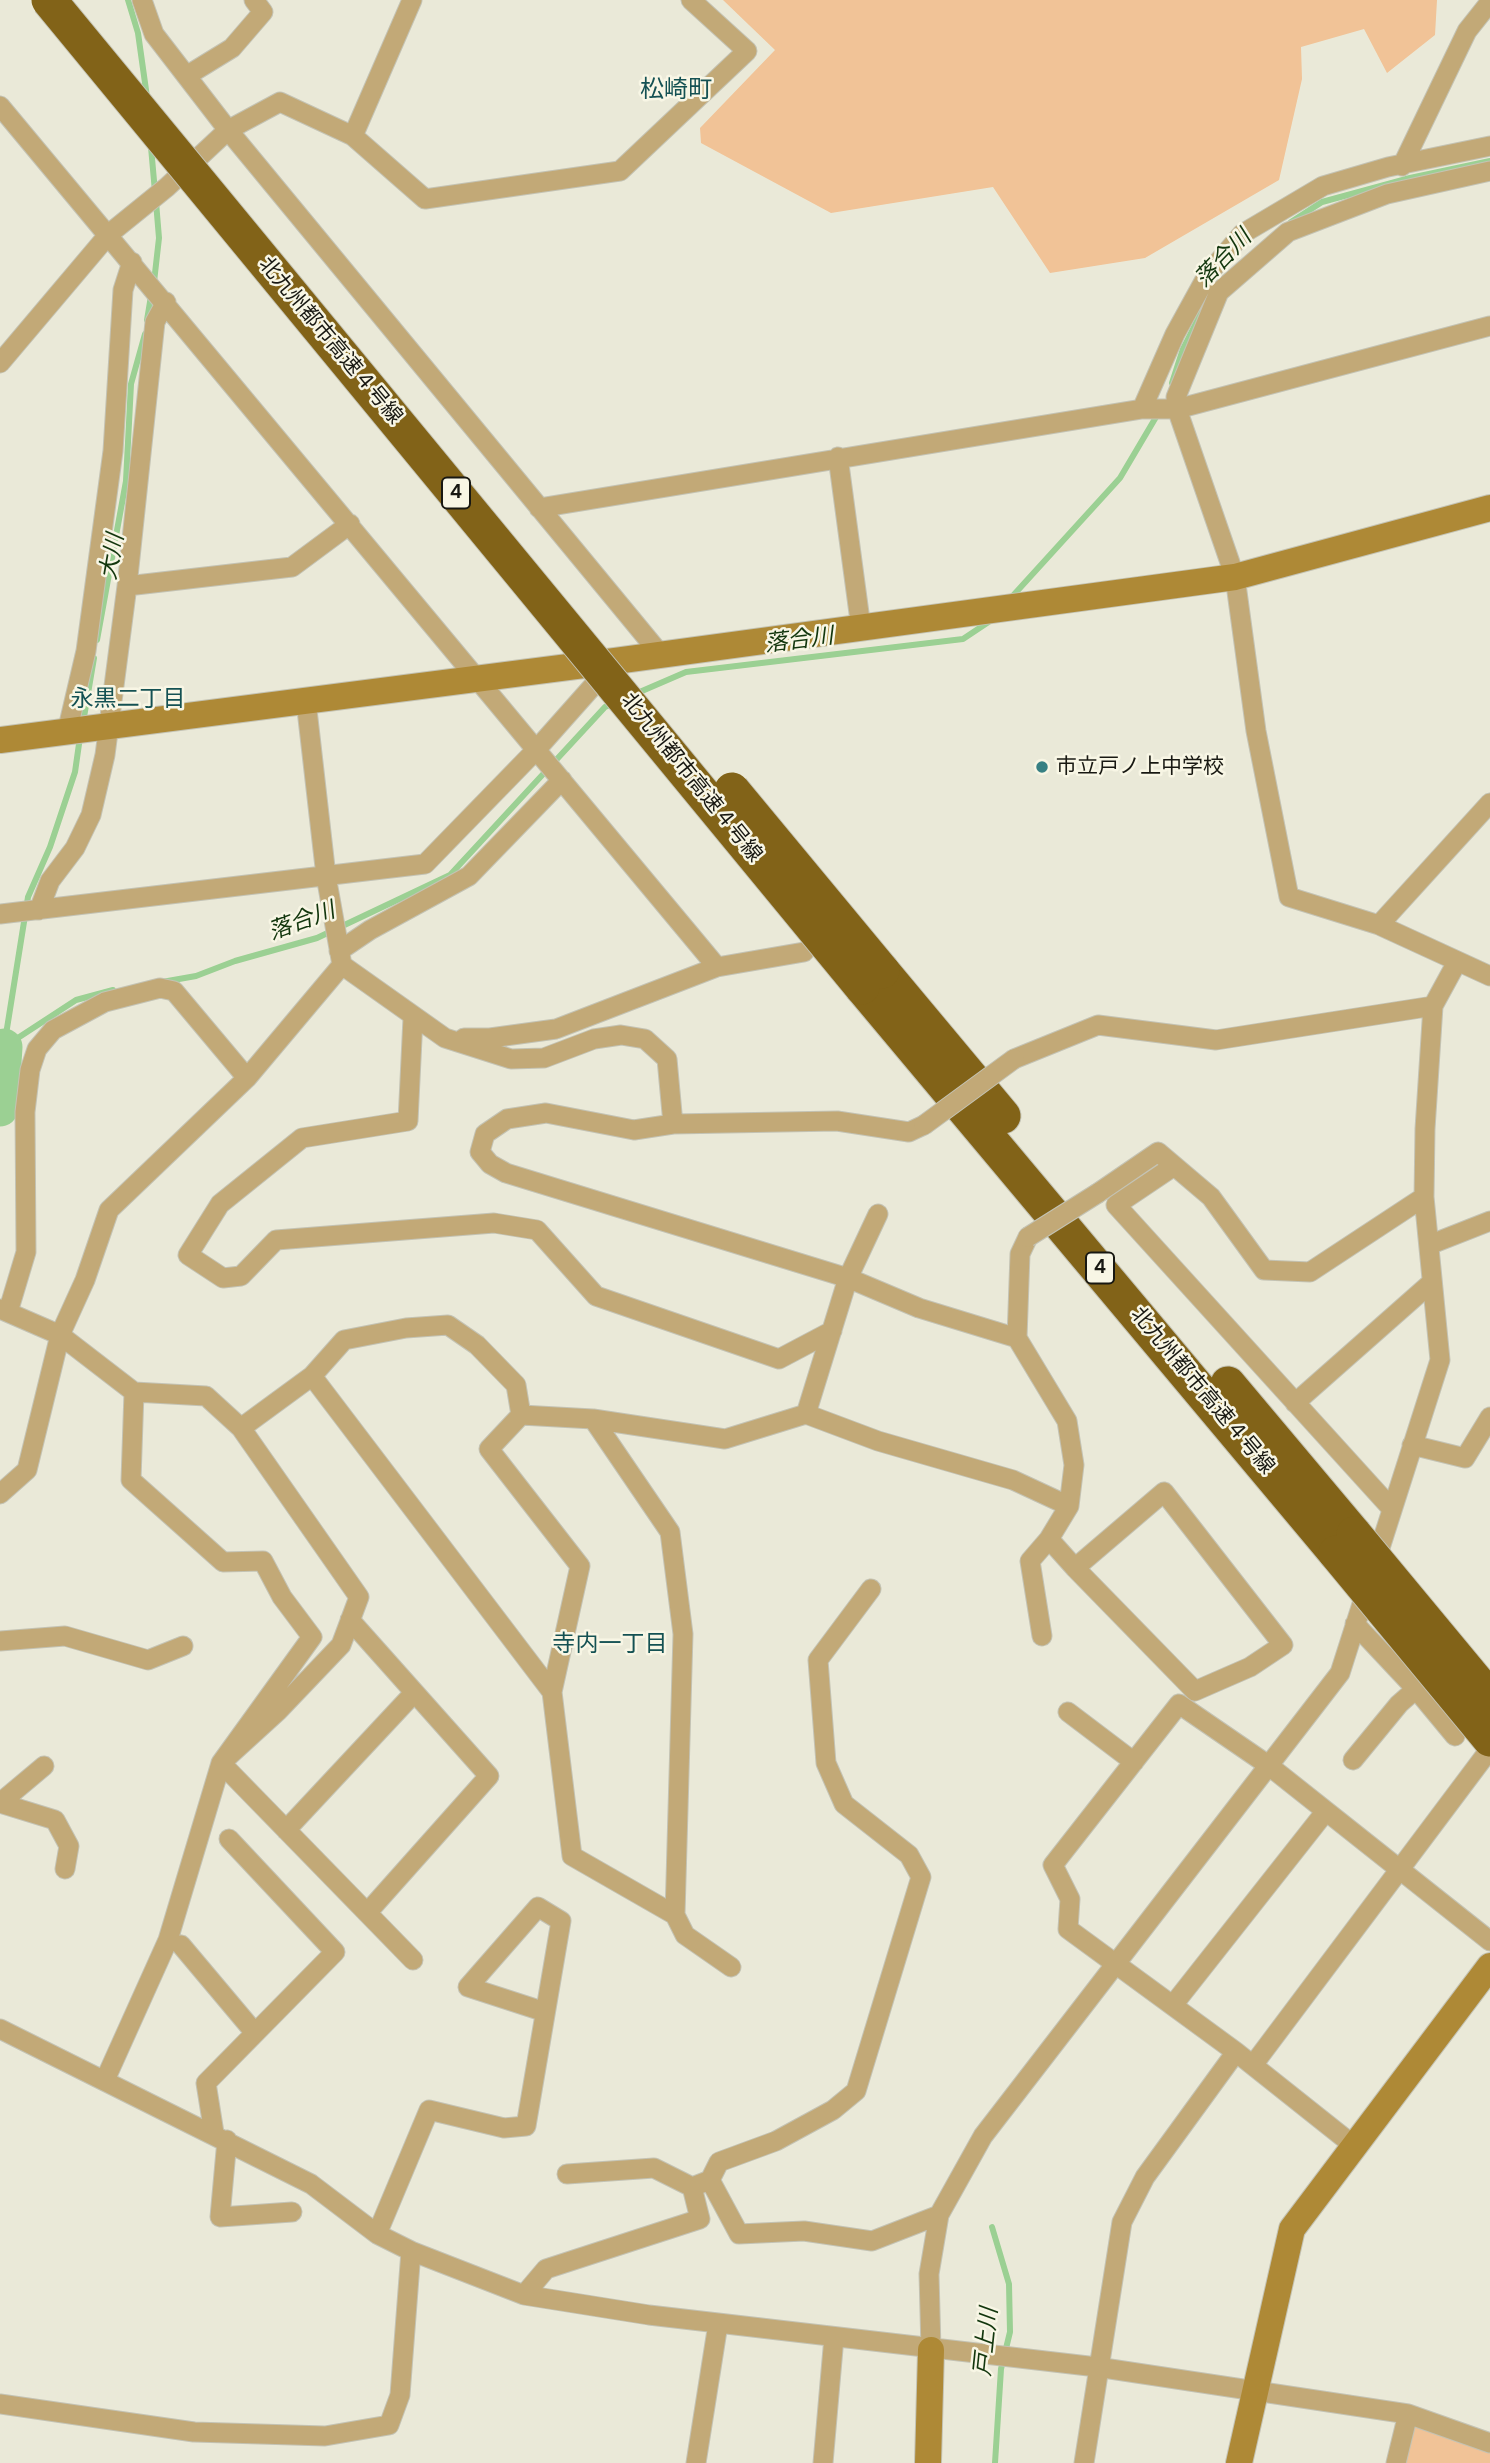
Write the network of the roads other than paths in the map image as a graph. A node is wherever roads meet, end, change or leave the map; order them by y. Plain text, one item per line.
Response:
1 (49, 0) edge
2 (78, 0) edge
3 (142, 0) edge
4 (254, 0) edge
5 (412, 0) edge
6 (691, 0) edge
7 (1490, 2) edge
8 (188, 75) junction
9 (0, 106) edge
10 (228, 130) junction
11 (354, 136) junction
12 (1490, 146) edge
13 (1402, 166) junction
14 (1490, 171) edge
15 (109, 234) junction
16 (132, 262) junction
17 (166, 302) junction
18 (1490, 326) edge
19 (0, 363) edge
20 (1142, 409) junction
21 (1177, 409) junction
22 (838, 457) junction
23 (539, 508) junction
24 (1490, 508) edge
25 (350, 524) junction
26 (1235, 577) junction
27 (127, 586) junction
28 (861, 628) junction
29 (661, 655) junction
30 (615, 662) junction
31 (476, 678) junction
32 (306, 701) junction
33 (105, 727) junction
34 (70, 732) junction
35 (0, 740) edge
36 (536, 750) junction
37 (562, 780) junction
38 (1490, 803) edge
39 (326, 876) junction
40 (39, 910) junction
41 (0, 914) edge
42 (1379, 925) junction
43 (804, 952) dead end
44 (340, 958) junction
45 (1457, 962) junction
46 (717, 967) junction
47 (1490, 976) edge
48 (872, 979) junction
49 (1433, 1006) junction
50 (413, 1018) junction
51 (445, 1038) junction
52 (247, 1078) junction
53 (673, 1124) junction
54 (1174, 1166) junction
55 (1424, 1197) junction
56 (878, 1214) dead end
57 (1490, 1222) edge
58 (1429, 1245) junction
59 (848, 1278) junction
60 (1432, 1282) junction
61 (4, 1310) edge
62 (832, 1331) junction
63 (60, 1335) junction
64 (1017, 1338) junction
65 (312, 1376) junction
66 (134, 1392) junction
67 (1295, 1403) junction
68 (806, 1414) junction
69 (521, 1415) junction
70 (1490, 1417) edge
71 (593, 1419) junction
72 (241, 1428) junction
73 (1412, 1446) junction
74 (0, 1494) edge
75 (1069, 1506) junction
76 (1392, 1509) junction
77 (1049, 1539) junction
78 (1345, 1544) junction
79 (1075, 1568) junction
80 (871, 1589) dead end
81 (1407, 1598) junction
82 (350, 1620) junction
83 (1355, 1624) junction
84 (1042, 1636) dead end
85 (0, 1640) edge
86 (183, 1646) dead end
87 (1490, 1673) edge
88 (1416, 1689) junction
89 (552, 1692) junction
90 (414, 1693) junction
91 (1490, 1698) edge
92 (1068, 1712) dead end
93 (1455, 1736) dead end
94 (1490, 1739) edge
95 (1490, 1749) edge
96 (1353, 1760) dead end
97 (1134, 1762) junction
98 (221, 1763) junction
99 (1268, 1765) junction
100 (44, 1766) dead end
101 (1326, 1811) junction
102 (286, 1830) junction
103 (229, 1839) dead end
104 (1398, 1868) junction
105 (65, 1869) dead end
106 (367, 1913) junction
107 (675, 1915) junction
108 (1490, 1941) edge
109 (181, 1945) dead end
110 (413, 1960) dead end
111 (1115, 1961) junction
112 (1490, 1966) edge
113 (731, 1968) dead end
114 (1173, 2005) junction
115 (545, 2012) junction
116 (0, 2028) edge
117 (255, 2033) junction
118 (1236, 2052) junction
119 (1253, 2065) junction
120 (105, 2080) junction
121 (220, 2137) junction
122 (1353, 2145) junction
123 (567, 2174) dead end
124 (701, 2184) junction
125 (292, 2212) dead end
126 (939, 2214) junction
127 (377, 2234) junction
128 (411, 2251) junction
129 (524, 2295) junction
130 (718, 2324) junction
131 (834, 2337) junction
132 (932, 2350) junction
133 (1097, 2367) junction
134 (1256, 2391) junction
135 (0, 2404) edge
136 (1408, 2414) junction
137 (1490, 2442) edge
138 (696, 2463) edge
139 (824, 2463) edge
140 (928, 2463) edge
141 (1084, 2463) edge
142 (1239, 2463) edge
143 (1396, 2463) edge

1 - 48 highway, 北九州都市高速４号線 / 4, bridge
2 - 48 highway, 北九州都市高速４号線 / 4, bridge
3 - 8 street
4 - 8 street
5 - 11 street
6 - 11 street
7 - 13 street
8 - 10 street
9 - 15 street
10 - 11 street
10 - 15 street
10 - 23 street
12 - 13 street
13 - 20 street
14 - 21 street
15 - 16 street
15 - 19 street
16 - 17 street
16 - 34 street
17 - 25 street
17 - 27 street
18 - 21 street
20 - 21 street
20 - 22 street
21 - 26 street
22 - 23 street
22 - 28 street
23 - 29 street
24 - 26 street
25 - 27 street
25 - 31 street
26 - 28 street
26 - 42 street
27 - 33 street
28 - 29 street
29 - 30 street
30 - 31 street
30 - 36 street
31 - 32 street
31 - 36 street
32 - 33 street
32 - 39 street
33 - 34 street
33 - 40 street
34 - 35 street
36 - 37 street
36 - 39 street
37 - 44 street
37 - 46 street
38 - 42 street
39 - 40 street
39 - 44 street
40 - 41 street
42 - 45 street
43 - 46 street
44 - 50 street
44 - 52 street
45 - 47 street
45 - 49 street
46 - 51 street
48 - 78 highway, 北九州都市高速４号線 / 4
49 - 53 street, bridge
49 - 55 street
50 - 51 street
50 - 62 street
51 - 53 street
52 - 61 street
52 - 63 street
53 - 59 street
54 - 55 street
54 - 64 street, bridge
54 - 67 street
55 - 58 street
56 - 59 street
57 - 58 street
58 - 60 street
59 - 62 street
59 - 64 street
60 - 67 street
60 - 73 street
61 - 63 street
62 - 68 street
63 - 66 street
63 - 74 street
64 - 75 street
65 - 69 street
65 - 72 street
65 - 89 street
66 - 72 street
66 - 98 street
67 - 76 street
68 - 71 street
68 - 75 street
69 - 71 street
69 - 89 street
70 - 73 street
71 - 107 street
72 - 82 street
73 - 76 street
75 - 77 street
76 - 83 street
77 - 79 street
77 - 84 street
78 - 81 highway, 4, bridge
78 - 94 highway, 4, bridge
79 - 79 street
80 - 124 street
81 - 87 highway, bridge
81 - 91 highway, 4, bridge
82 - 90 street
82 - 98 street
83 - 88 street
83 - 99 street
85 - 86 street
88 - 93 street
88 - 96 street
89 - 107 street
90 - 102 street
90 - 106 street
92 - 97 street
95 - 104 street
97 - 99 street
97 - 111 street
98 - 102 street
98 - 120 street
99 - 101 street
99 - 111 street
100 - 105 street
101 - 104 street
101 - 114 street
102 - 106 street
103 - 117 street
104 - 108 street
104 - 119 street
106 - 110 street
107 - 113 street
109 - 117 street
111 - 114 street
111 - 126 street
112 - 122 street
114 - 118 street
115 - 115 street
115 - 127 street
116 - 120 street
117 - 121 street
118 - 119 street
118 - 133 street
119 - 122 street
120 - 121 street
121 - 125 street
121 - 127 street
122 - 134 street
123 - 124 street
124 - 126 street
124 - 129 street
126 - 132 street
127 - 128 street
128 - 129 street
128 - 135 street
129 - 130 street
130 - 131 street
130 - 138 street
131 - 132 street
131 - 139 street
132 - 133 street
132 - 140 street
133 - 134 street
133 - 141 street
134 - 136 street
134 - 142 street
136 - 137 street
136 - 143 street

